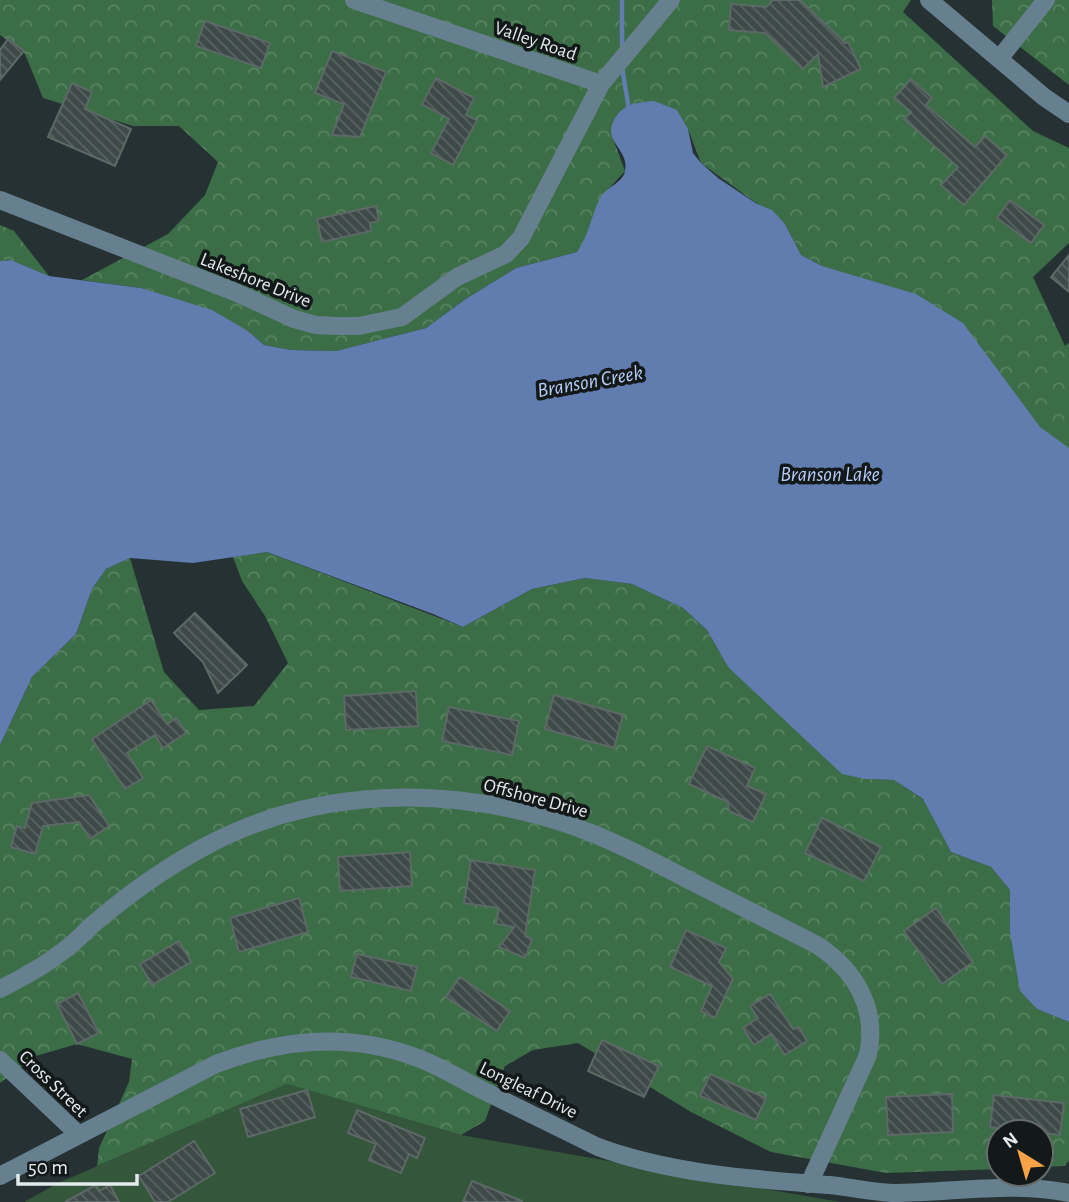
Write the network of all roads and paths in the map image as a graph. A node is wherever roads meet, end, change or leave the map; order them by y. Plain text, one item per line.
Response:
1 (354, 0) edge
2 (671, 0) edge
3 (929, 0) edge
4 (1046, 0) edge
5 (999, 58) junction
6 (601, 84) junction
7 (1069, 114) edge
8 (0, 200) edge
9 (0, 989) edge
10 (0, 1060) edge
11 (79, 1135) junction
12 (0, 1176) edge
13 (809, 1184) junction
14 (1069, 1193) edge

1 - 6 street, Valley Road
2 - 6 street
3 - 5 street
4 - 5 street
5 - 7 street
6 - 8 street, Lakeshore Drive
9 - 13 street, Offshore Drive
10 - 11 street, Cross Street
11 - 12 street, Longleaf Drive
11 - 13 street, Longleaf Drive
13 - 14 street, Longleaf Drive

